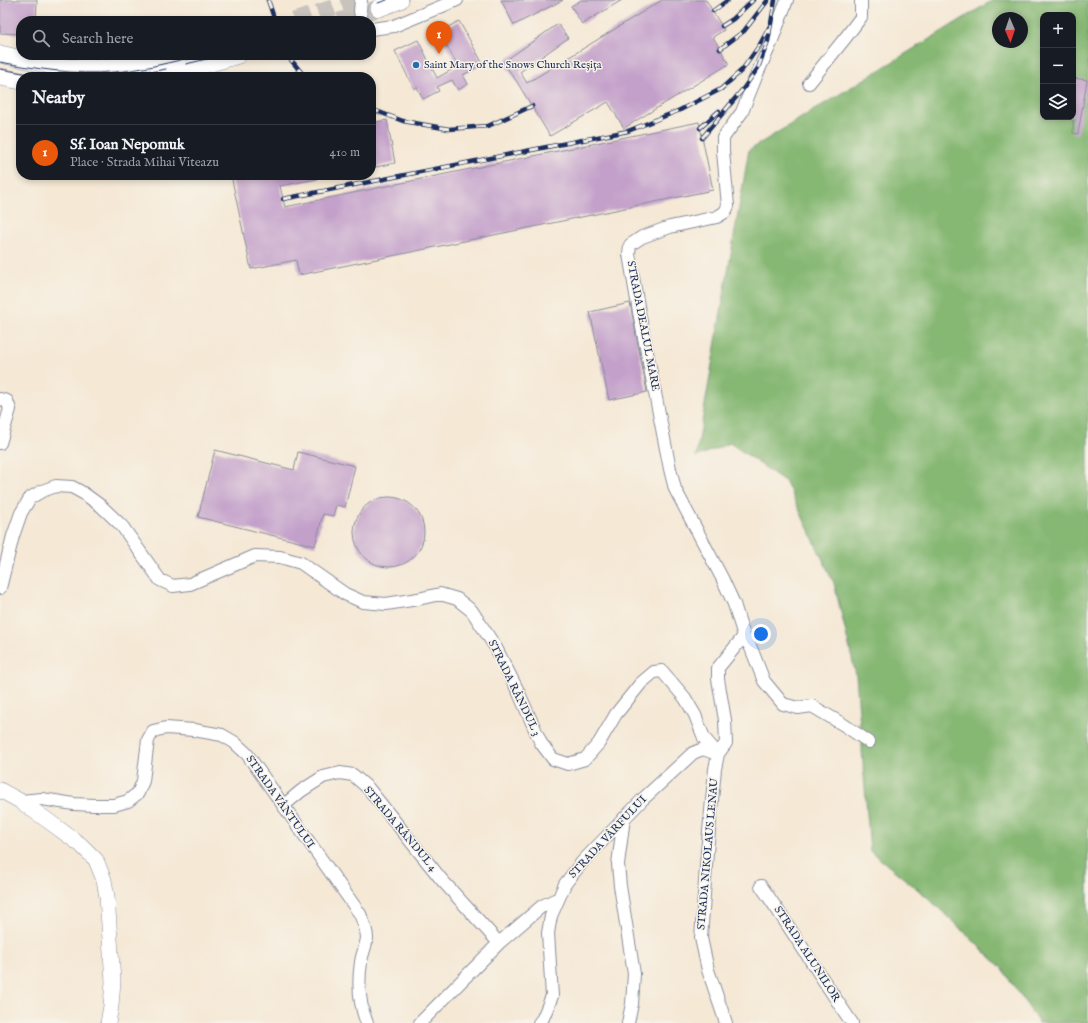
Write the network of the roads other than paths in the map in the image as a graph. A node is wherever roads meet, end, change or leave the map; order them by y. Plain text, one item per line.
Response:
1 (361, 0) edge
2 (400, 0) edge
3 (457, 0) edge
4 (786, 0) edge
5 (861, 0) edge
6 (379, 8) tunnel mouth
7 (361, 16) edge
8 (376, 28) edge
9 (0, 54) edge
10 (16, 57) edge
11 (29, 60) edge
12 (153, 60) edge
13 (221, 60) edge
14 (175, 72) edge
15 (0, 76) edge
16 (16, 80) edge
17 (809, 82) dead end
18 (0, 398) edge
19 (0, 443) edge
20 (0, 588) edge
21 (740, 641) junction
22 (868, 742) dead end
23 (718, 754) junction
24 (0, 790) edge
25 (20, 801) junction
26 (283, 806) junction
27 (624, 818) junction
28 (761, 886) dead end
29 (559, 898) junction
30 (500, 943) junction
31 (108, 1023) edge
32 (367, 1023) edge
33 (420, 1023) edge
34 (539, 1023) edge
35 (628, 1023) edge
36 (726, 1023) edge
37 (852, 1023) edge

1 - 7 street
2 - 6 main road
3 - 8 street
4 - 21 street, STRADA DEALUL MARE
5 - 17 street
9 - 10 main road
11 - 12 main road
13 - 14 main road
15 - 16 main road
18 - 19 street
20 - 23 street, STRADA RÂNDUL 3
21 - 22 street, STRADA DEALUL MARE
21 - 23 street, STRADA NIKOLAUS LENAU
23 - 27 street, STRADA VÂRFULUI
23 - 36 street, STRADA NIKOLAUS LENAU
24 - 25 street
25 - 26 street, STRADA VÂNTULUI
25 - 31 street
26 - 30 street, STRADA RÂNDUL 4
26 - 32 street, STRADA VÂNTULUI
27 - 29 street, STRADA VÂRFULUI
27 - 35 street
28 - 37 street, STRADA ALUNILOR
29 - 30 street
29 - 34 street, STRADA VÂRFULUI
30 - 33 street

